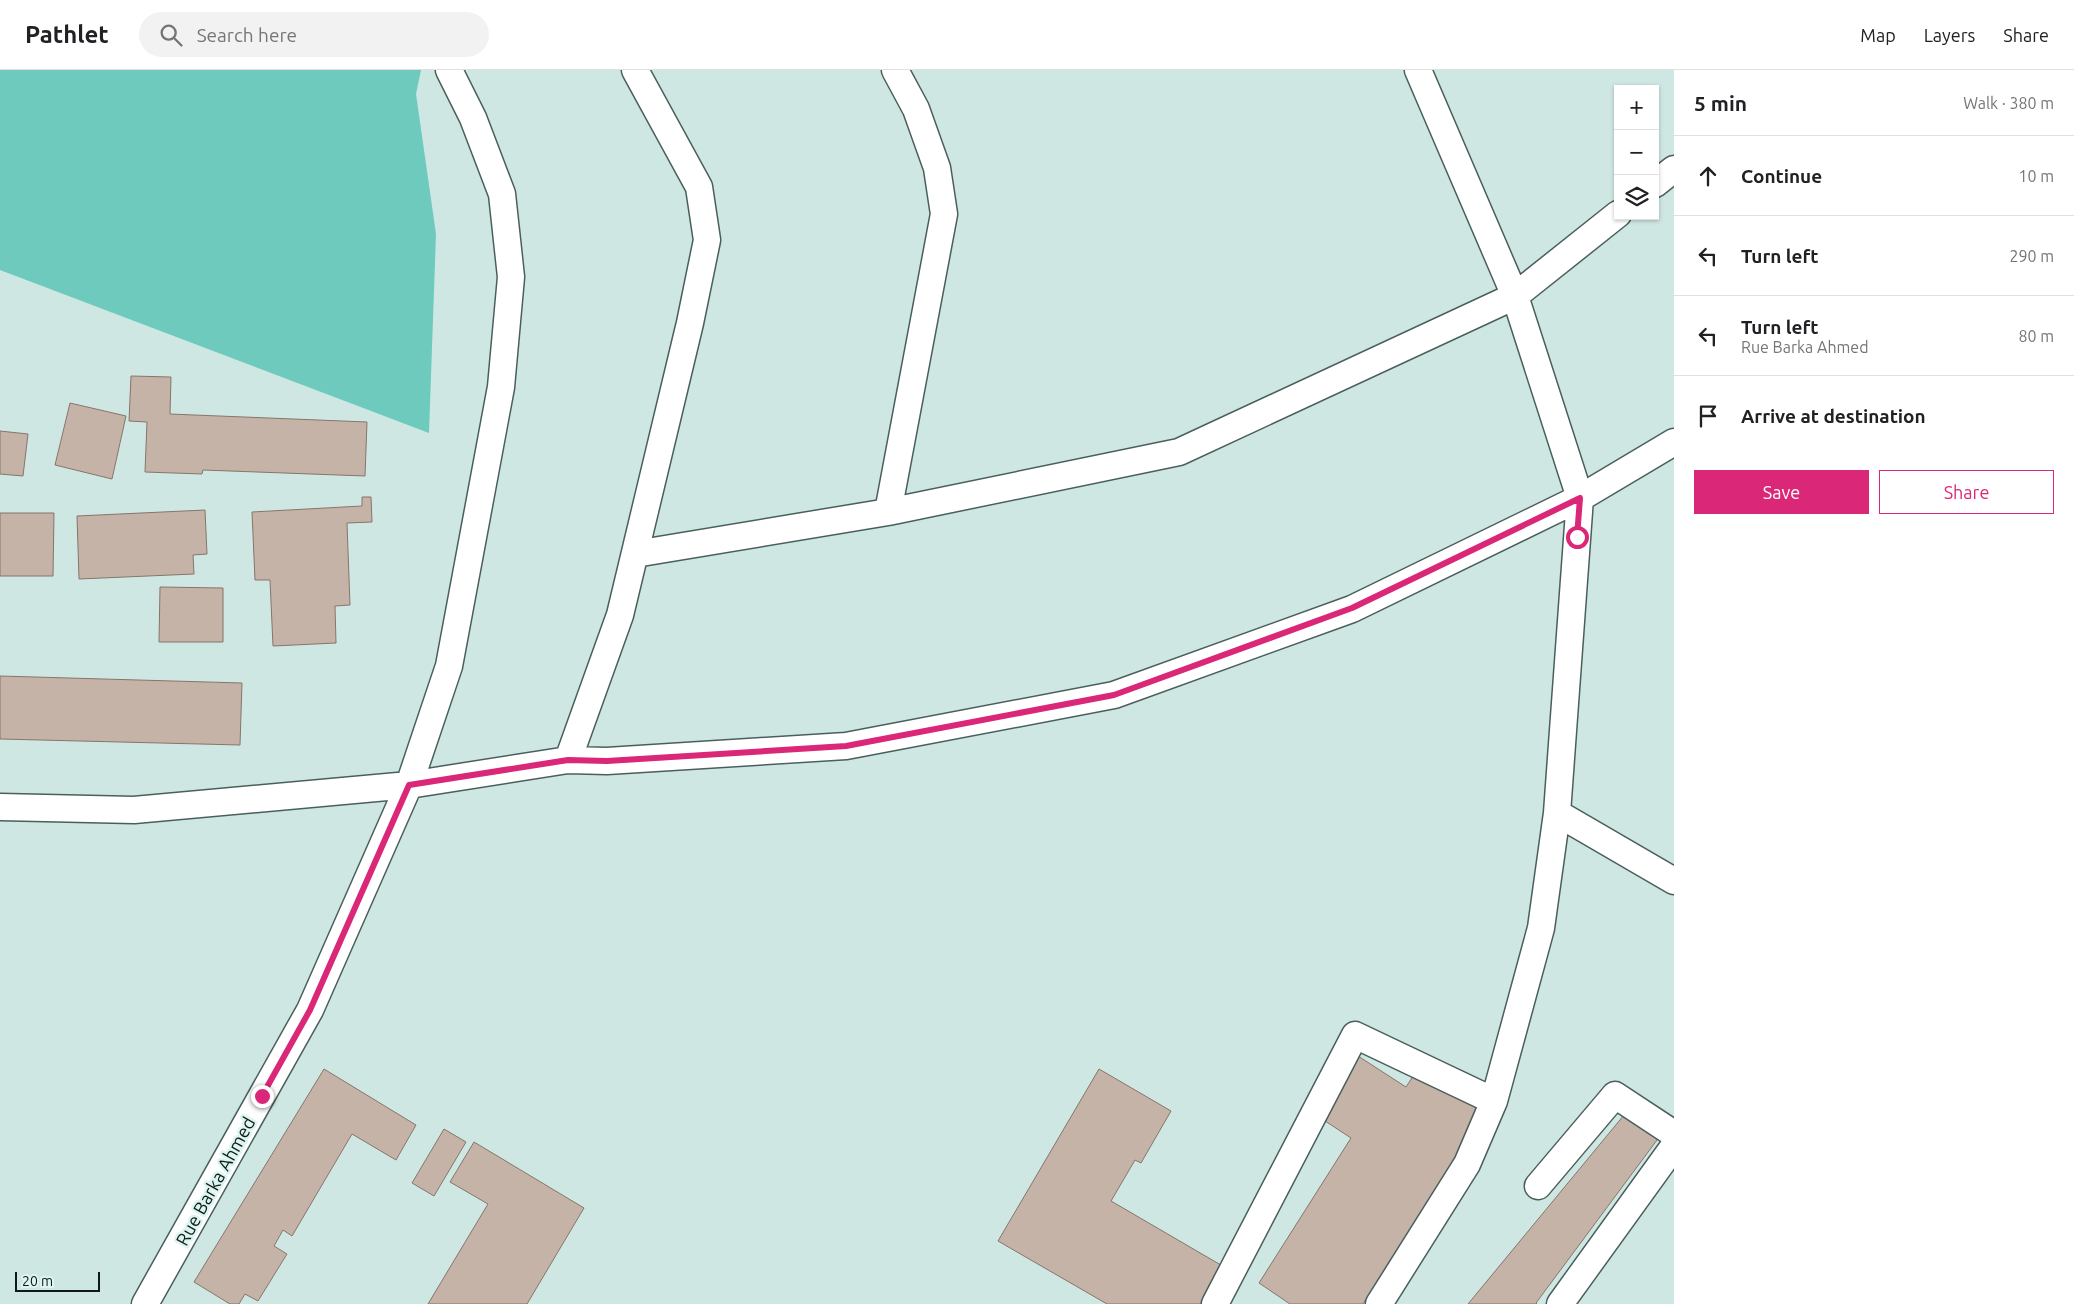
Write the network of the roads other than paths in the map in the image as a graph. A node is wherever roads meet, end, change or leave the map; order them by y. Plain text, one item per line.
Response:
1 (449, 70) edge
2 (635, 70) edge
3 (895, 70) edge
4 (1418, 70) edge
5 (1674, 169) edge
6 (1659, 181) edge
7 (1614, 217) edge
8 (1514, 296) junction
9 (1674, 442) edge
10 (1580, 498) junction
11 (888, 512) junction
12 (635, 554) junction
13 (568, 760) junction
14 (409, 785) junction
15 (0, 807) edge
16 (1557, 813) junction
17 (1674, 881) edge
18 (1494, 1100) junction
19 (1674, 1134) edge
20 (1674, 1146) edge
21 (1538, 1186) dead end
22 (145, 1304) edge
23 (1215, 1304) edge
24 (1379, 1304) edge
25 (1560, 1304) edge

1 - 14 street, Rue Barka Ahmed
2 - 12 street
3 - 11 street
4 - 8 street
5 - 6 street
7 - 8 street
8 - 10 street
8 - 11 street
9 - 10 street
10 - 13 street
10 - 16 street
11 - 12 street
12 - 13 street
13 - 14 street
14 - 15 street
14 - 22 street, Rue Barka Ahmed
16 - 17 street
16 - 18 street
18 - 23 street
18 - 24 street
19 - 21 street
20 - 25 street

